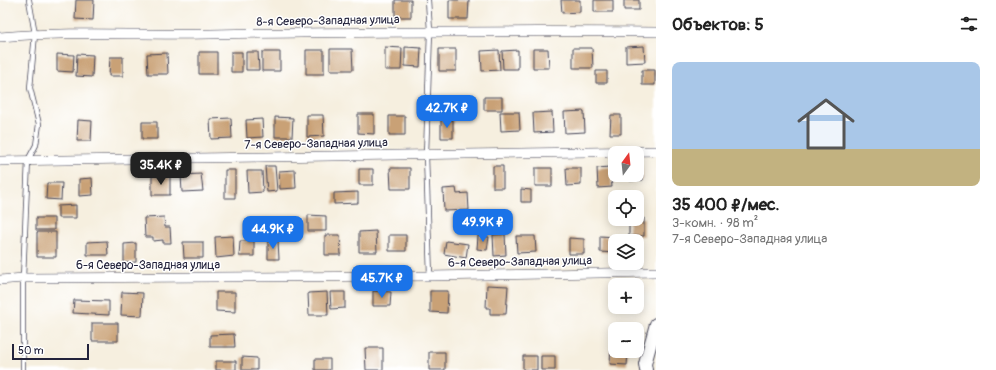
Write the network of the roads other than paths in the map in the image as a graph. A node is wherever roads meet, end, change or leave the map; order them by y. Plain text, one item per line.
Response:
1 (29, 0) edge
2 (428, 0) edge
3 (430, 31) junction
4 (656, 32) edge
5 (35, 34) junction
6 (0, 37) edge
7 (656, 151) edge
8 (426, 155) junction
9 (28, 160) junction
10 (0, 161) edge
11 (656, 272) edge
12 (430, 276) junction
13 (23, 278) junction
14 (0, 280) edge
15 (656, 324) edge
16 (23, 370) edge
17 (646, 370) edge

1 - 5 lane
2 - 3 lane
3 - 4 street, 8-я Северо-Западная улица
3 - 5 street, 8-я Северо-Западная улица
3 - 8 lane
5 - 6 street, 8-я Северо-Западная улица
5 - 9 lane
7 - 8 street, 7-я Северо-Западная улица
8 - 9 street, 7-я Северо-Западная улица
8 - 12 lane
9 - 10 street, 7-я Северо-Западная улица
9 - 13 lane
11 - 12 street, 6-я Северо-Западная улица
12 - 13 street, 6-я Северо-Западная улица
13 - 14 street, 6-я Северо-Западная улица
13 - 16 lane
15 - 17 street

